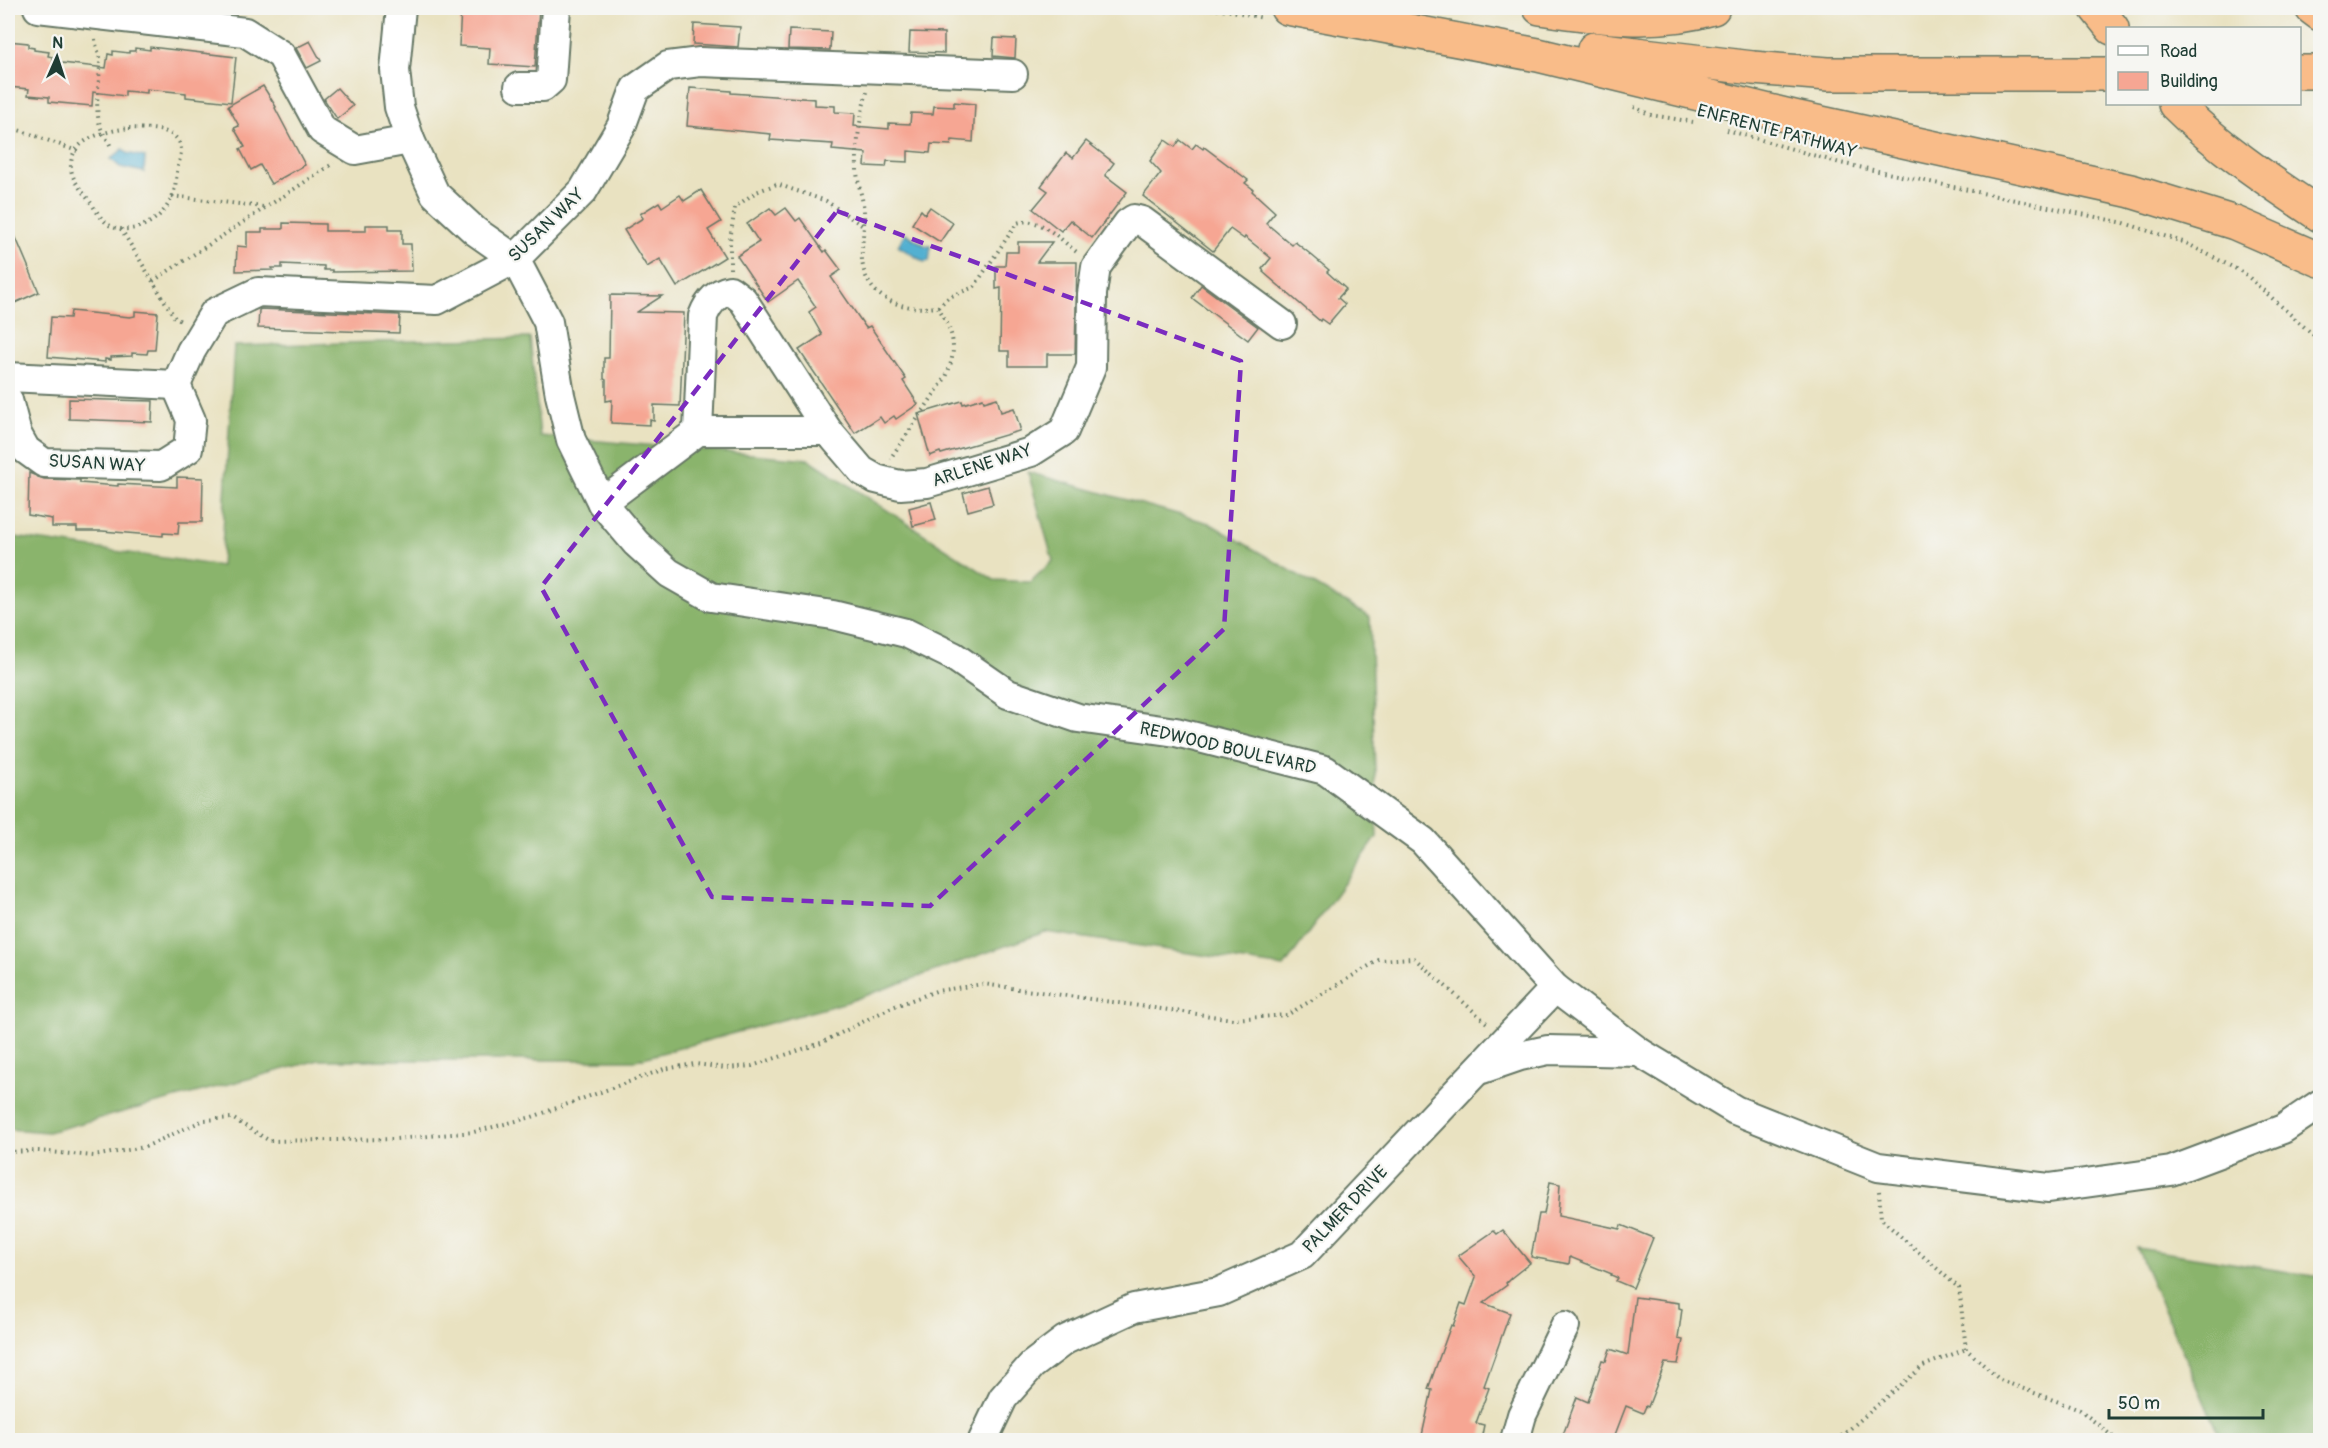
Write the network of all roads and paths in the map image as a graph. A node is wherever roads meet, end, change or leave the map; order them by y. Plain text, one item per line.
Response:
1 (38, 8) edge
2 (401, 8) edge
3 (556, 8) edge
4 (1199, 8) edge
5 (1540, 8) edge
6 (1713, 8) edge
7 (2096, 8) edge
8 (2312, 8) edge
9 (1276, 13) edge
10 (2320, 14) edge
11 (1360, 20) junction
12 (2111, 27) edge
13 (96, 49) dead end
14 (874, 68) junction
15 (2301, 72) edge
16 (2320, 72) edge
17 (1013, 74) dead end
18 (2094, 74) edge
19 (519, 87) dead end
20 (2176, 105) edge
21 (1630, 106) dead end
22 (1696, 122) dead end
23 (8, 127) edge
24 (1718, 128) dead end
25 (102, 132) junction
26 (410, 140) junction
27 (110, 145) dead end
28 (355, 150) junction
29 (77, 152) junction
30 (172, 196) junction
31 (264, 207) junction
32 (2320, 215) edge
33 (864, 226) junction
34 (121, 229) junction
35 (730, 240) dead end
36 (515, 259) junction
37 (2320, 260) edge
38 (1096, 267) junction
39 (153, 281) junction
40 (938, 307) junction
41 (1282, 324) dead end
42 (202, 333) junction
43 (2320, 341) edge
44 (8, 377) edge
45 (176, 384) junction
46 (8, 400) edge
47 (698, 431) junction
48 (828, 431) junction
49 (890, 459) dead end
50 (602, 502) junction
51 (1555, 988) junction
52 (1506, 1040) junction
53 (1639, 1052) junction
54 (1477, 1070) junction
55 (2320, 1104) edge
56 (8, 1152) edge
57 (1878, 1167) junction
58 (1565, 1326) dead end
59 (1966, 1349) junction
60 (983, 1440) edge
61 (1515, 1440) edge
62 (1837, 1440) edge
63 (2117, 1440) edge

1 - 28 street
2 - 26 street, REDWOOD BOULEVARD
3 - 19 street
4 - 9 path
5 - 6 highway
7 - 12 highway
8 - 10 highway
9 - 11 highway
11 - 18 highway
11 - 37 highway
13 - 25 path
14 - 17 street, SUSAN WAY
14 - 33 path
14 - 36 street, SUSAN WAY
15 - 16 highway
20 - 32 highway
21 - 22 path, ENFRENTE PATHWAY
23 - 29 path
24 - 43 path, ENFRENTE PATHWAY
25 - 27 path
25 - 29 path
25 - 30 path
26 - 28 street
26 - 36 street, REDWOOD BOULEVARD
28 - 31 path
29 - 34 path
30 - 31 path
30 - 34 path
31 - 39 path
33 - 35 path
33 - 40 path
34 - 39 path
36 - 42 street, SUSAN WAY
36 - 50 street, REDWOOD BOULEVARD
38 - 40 path
38 - 41 street, ARLENE WAY
38 - 48 street, ARLENE WAY
39 - 42 path
40 - 49 path
42 - 45 street, SUSAN WAY
44 - 45 street
45 - 46 street, SUSAN WAY
47 - 48 street
47 - 48 street, ARLENE WAY
47 - 50 street
50 - 51 street, REDWOOD BOULEVARD
51 - 52 street, PALMER DRIVE
51 - 53 street, REDWOOD BOULEVARD
52 - 54 street, PALMER DRIVE
52 - 56 path
53 - 54 street
53 - 57 street, REDWOOD BOULEVARD
54 - 60 street, PALMER DRIVE
55 - 57 street, REDWOOD BOULEVARD
57 - 59 path
58 - 61 street
59 - 62 path
59 - 63 path

